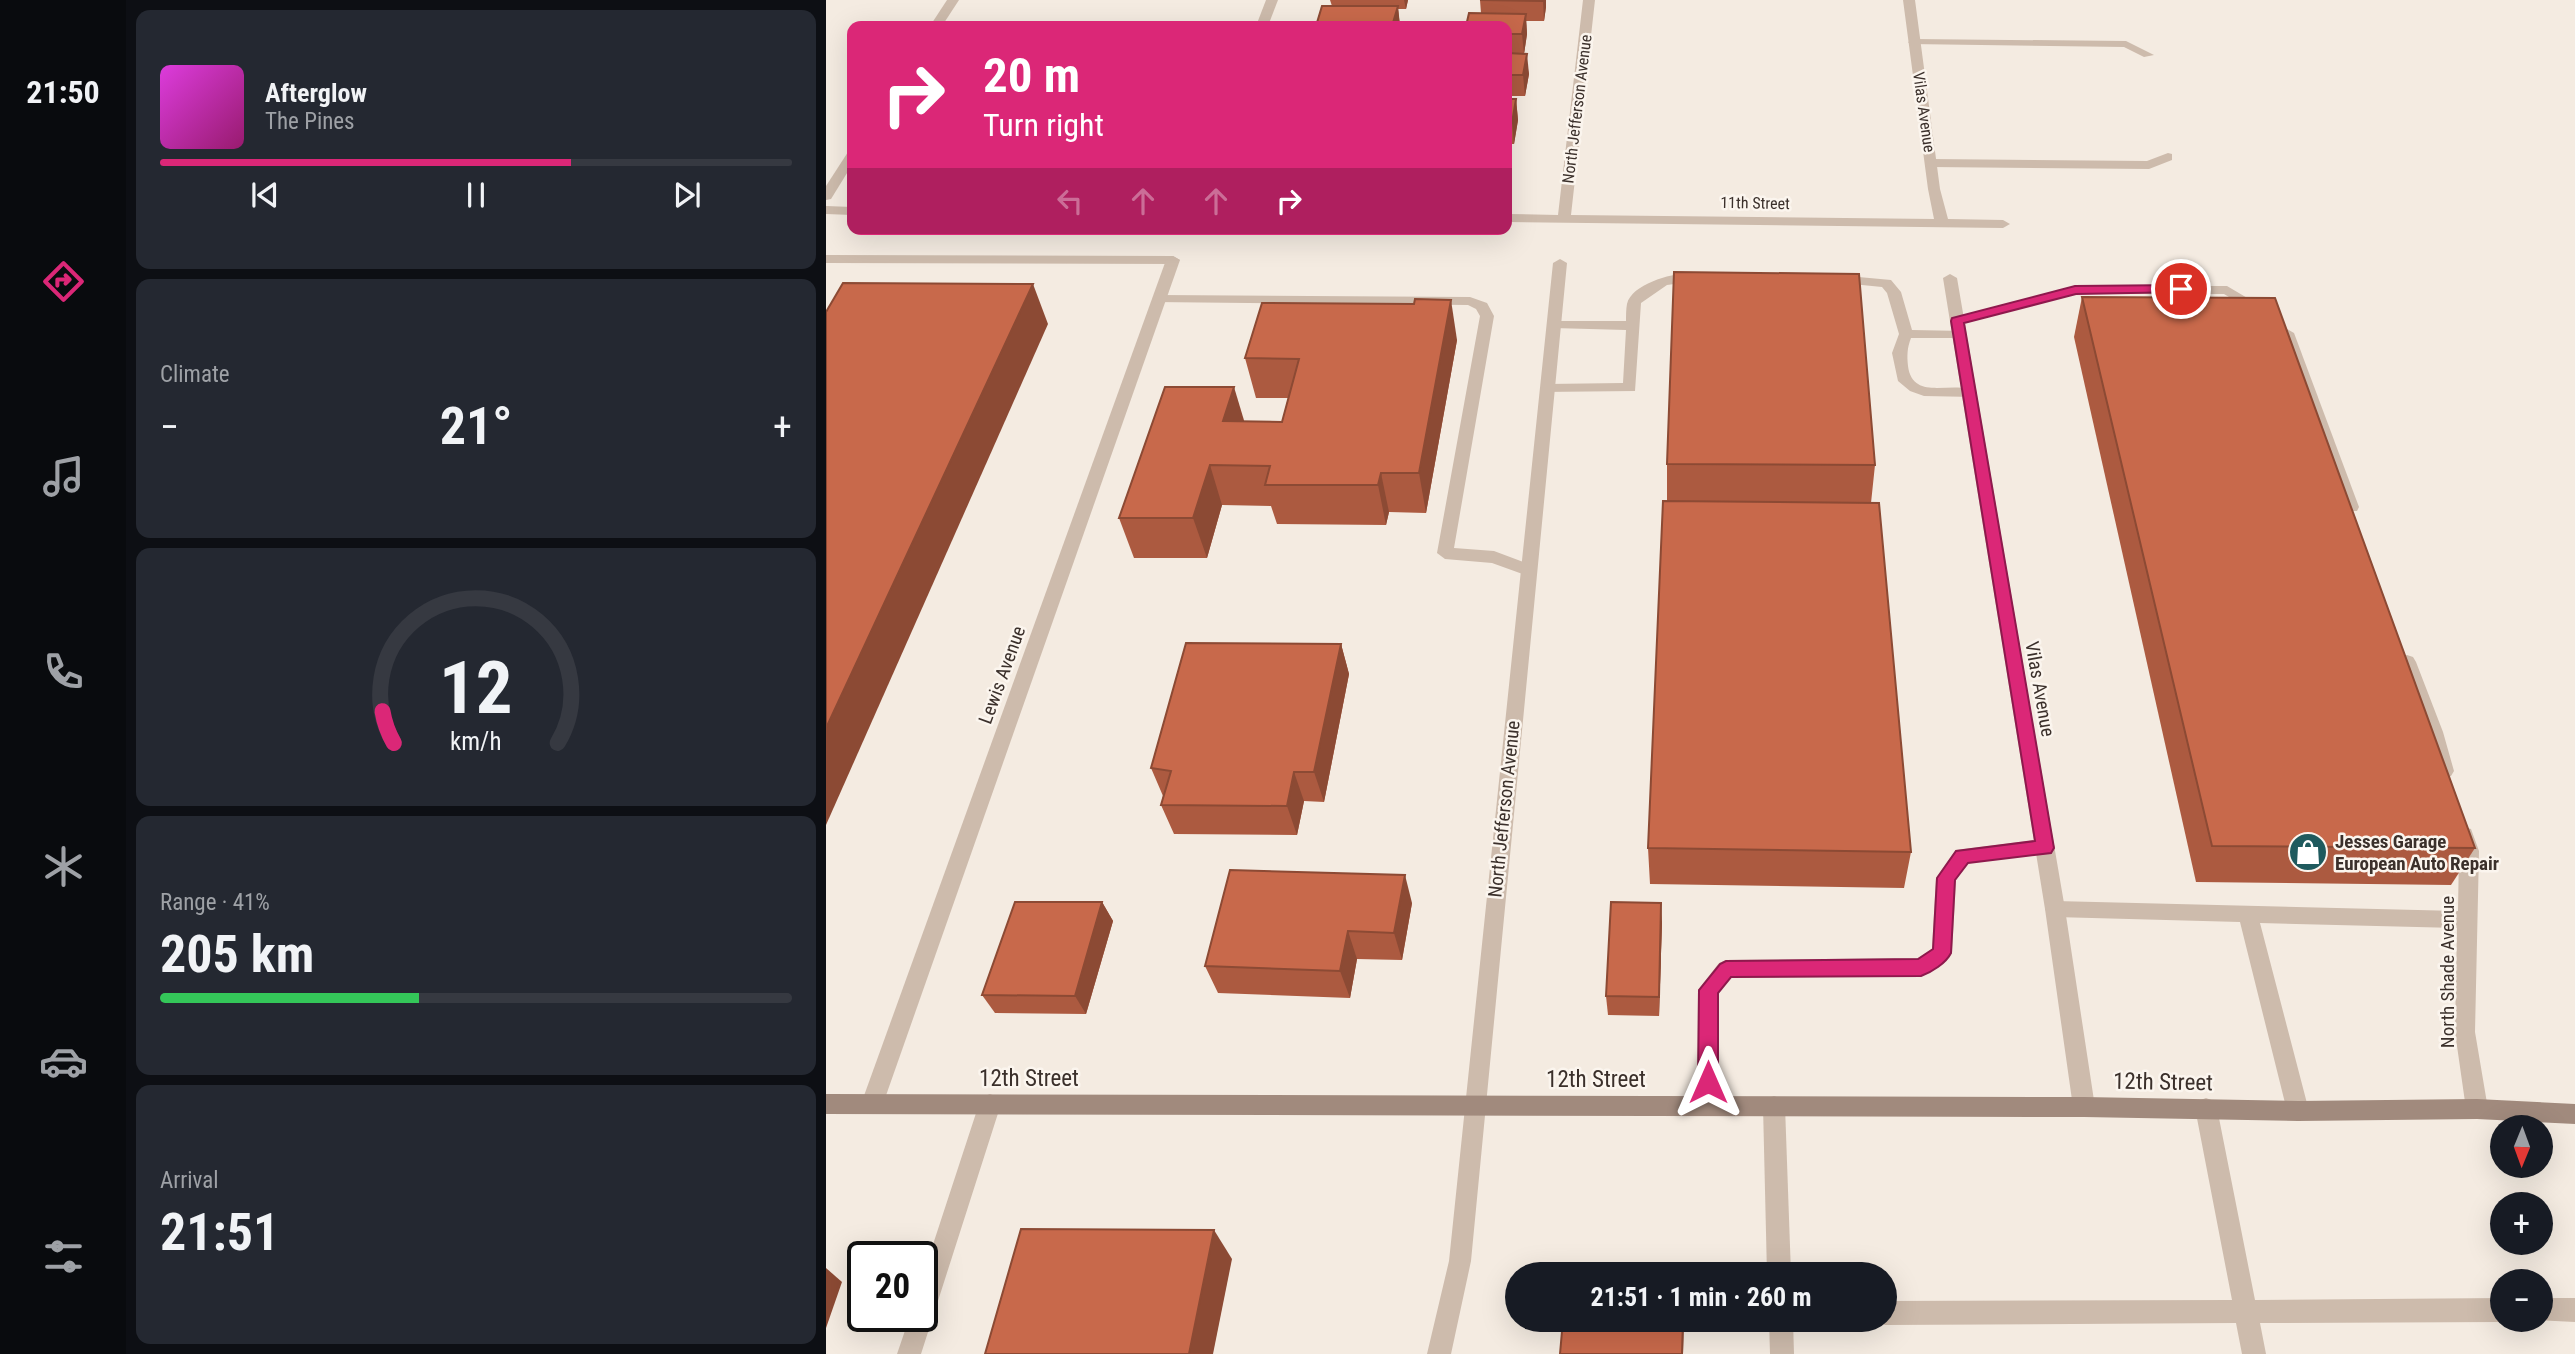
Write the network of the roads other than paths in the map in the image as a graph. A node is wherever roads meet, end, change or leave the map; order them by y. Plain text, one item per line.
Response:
1 (953, 0) edge
2 (1272, 0) edge
3 (1589, 0) edge
4 (1909, 0) edge
5 (939, 21) edge
6 (1264, 21) edge
7 (1914, 41) junction
8 (2148, 55) dead end
9 (2168, 157) dead end
10 (847, 163) edge
11 (1931, 163) junction
12 (826, 196) edge
13 (826, 210) edge
14 (847, 211) edge
15 (1512, 218) edge
16 (1564, 219) junction
17 (1942, 223) junction
18 (2003, 224) dead end
19 (826, 259) edge
20 (1560, 263) dead end
21 (1707, 277) edge
22 (1950, 278) dead end
23 (1829, 279) edge
24 (1158, 299) junction
25 (1553, 324) junction
26 (1633, 326) junction
27 (1958, 327) junction
28 (1906, 334) junction
29 (1547, 389) junction
30 (1969, 394) junction
31 (2355, 519) edge
32 (1528, 570) junction
33 (2399, 642) edge
34 (2449, 785) edge
35 (2461, 825) edge
36 (2045, 848) junction
37 (2055, 909) junction
38 (2248, 914) junction
39 (2467, 920) junction
40 (826, 1104) edge
41 (872, 1104) junction
42 (990, 1104) junction
43 (1474, 1105) junction
44 (1708, 1106) junction
45 (1773, 1106) junction
46 (2084, 1107) junction
47 (2206, 1108) junction
48 (2477, 1110) junction
49 (2298, 1111) junction
50 (2575, 1114) edge
51 (1779, 1262) edge
52 (938, 1265) edge
53 (2490, 1310) edge
54 (2553, 1310) edge
55 (2575, 1310) edge
56 (2245, 1311) junction
57 (1897, 1313) edge
58 (916, 1332) edge
59 (1781, 1332) edge
60 (909, 1354) edge
61 (1439, 1354) edge
62 (1782, 1354) edge
63 (2253, 1354) edge

1 - 5 street
2 - 6 street
3 - 16 street, North Jefferson Avenue
4 - 7 street, Vilas Avenue
7 - 8 street
7 - 11 street, Vilas Avenue
9 - 11 street
10 - 12 street
11 - 17 street, Vilas Avenue
13 - 14 street
15 - 16 street, 11th Street
16 - 17 street, 11th Street
17 - 18 street, 11th Street
19 - 24 street, Lewis Avenue
20 - 25 street, North Jefferson Avenue
21 - 26 street
22 - 27 street, Vilas Avenue
23 - 28 street
24 - 32 street
24 - 41 street, Lewis Avenue
25 - 26 street
25 - 29 street, North Jefferson Avenue
26 - 29 street
27 - 28 street
27 - 30 street, Vilas Avenue
27 - 31 street
28 - 30 street
29 - 32 street, North Jefferson Avenue
30 - 36 street, Vilas Avenue
32 - 43 street, North Jefferson Avenue
33 - 34 street
35 - 39 street, North Shade Avenue
36 - 37 street, Vilas Avenue
36 - 44 street
37 - 38 street
37 - 46 street, Vilas Avenue
38 - 39 street
38 - 49 street
39 - 48 street, North Shade Avenue
40 - 41 street, 12th Street
41 - 42 street, 12th Street
42 - 43 street, 12th Street
42 - 52 street
43 - 44 street, 12th Street
43 - 61 street, North Jefferson Avenue
44 - 45 street, 12th Street
45 - 46 street, 12th Street
45 - 51 street
46 - 47 street, 12th Street
47 - 49 street, 12th Street
47 - 56 street
48 - 49 street, 12th Street
48 - 50 street, 12th Street
53 - 56 street
54 - 55 street
56 - 57 street
56 - 63 street
58 - 60 street
59 - 62 street

